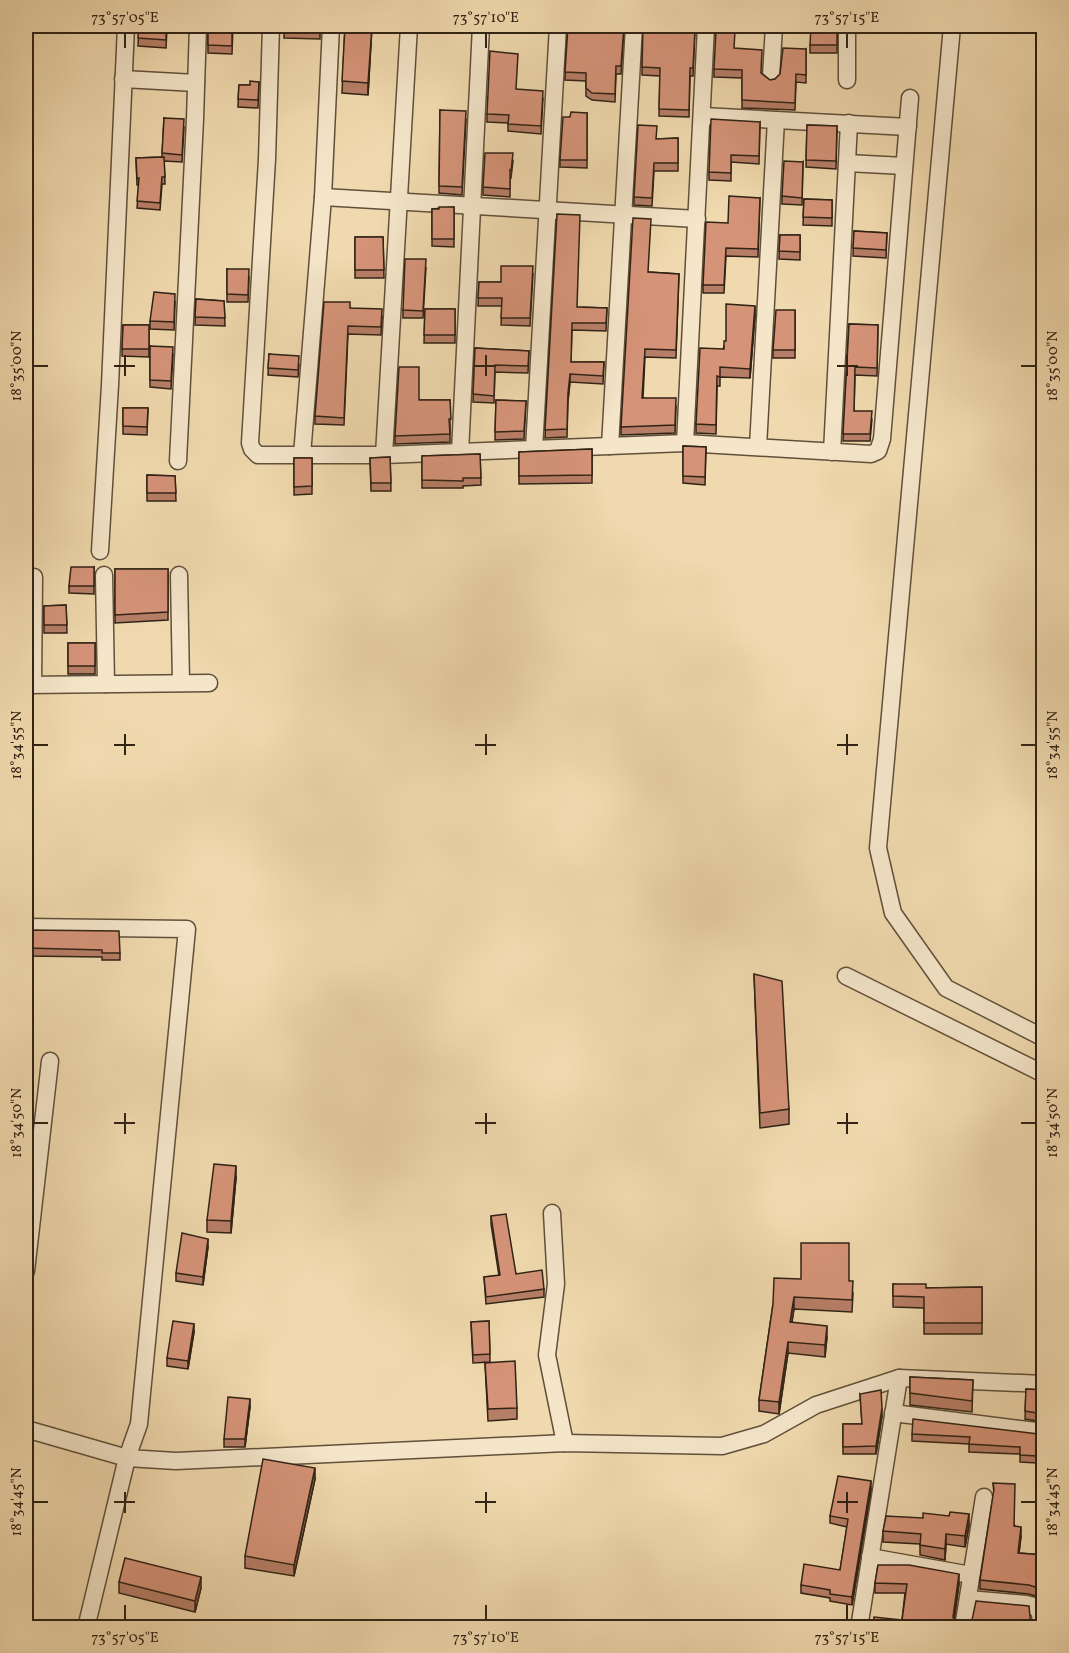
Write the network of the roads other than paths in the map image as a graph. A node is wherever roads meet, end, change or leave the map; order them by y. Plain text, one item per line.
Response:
1 (126, 26) edge
2 (198, 26) edge
3 (271, 26) edge
4 (331, 26) edge
5 (409, 26) edge
6 (481, 26) edge
7 (558, 26) edge
8 (634, 26) edge
9 (706, 26) edge
10 (774, 26) edge
11 (847, 26) edge
12 (952, 26) edge
13 (771, 77) edge
14 (123, 78) junction
15 (847, 80) dead end
16 (196, 83) junction
17 (910, 98) dead end
18 (703, 116) junction
19 (776, 120) junction
20 (849, 123) junction
21 (908, 127) junction
22 (847, 163) junction
23 (904, 166) junction
24 (323, 197) junction
25 (399, 201) junction
26 (472, 206) junction
27 (547, 210) junction
28 (622, 215) junction
29 (697, 219) junction
30 (685, 443) junction
31 (610, 446) junction
32 (758, 447) junction
33 (534, 449) junction
34 (460, 452) junction
35 (832, 452) junction
36 (384, 454) junction
37 (302, 455) junction
38 (178, 461) dead end
39 (100, 550) dead end
40 (104, 575) dead end
41 (179, 575) dead end
42 (34, 577) dead end
43 (209, 682) dead end
44 (181, 683) junction
45 (106, 684) junction
46 (29, 685) edge
47 (26, 927) edge
48 (846, 976) dead end
49 (1044, 1038) edge
50 (50, 1061) dead end
51 (1044, 1074) edge
52 (552, 1213) dead end
53 (26, 1271) edge
54 (899, 1378) junction
55 (1044, 1384) edge
56 (893, 1413) junction
57 (26, 1429) edge
58 (1044, 1432) edge
59 (565, 1443) junction
60 (127, 1458) junction
61 (984, 1497) dead end
62 (870, 1557) junction
63 (971, 1575) junction
64 (968, 1599) junction
65 (86, 1628) edge
66 (859, 1628) edge
67 (963, 1628) edge
68 (1041, 1628) edge

1 - 14 street
2 - 16 street
3 - 37 street
4 - 24 street
5 - 25 street
6 - 26 street
7 - 27 street
8 - 28 street
9 - 18 street
10 - 13 street
11 - 15 street
12 - 49 street
14 - 16 street
14 - 39 street
16 - 38 street
17 - 21 street
18 - 19 street
18 - 29 street
19 - 20 street
19 - 32 street
20 - 21 street
20 - 22 street
21 - 23 street
22 - 23 street
22 - 35 street
23 - 35 street
24 - 25 street
24 - 37 street
25 - 26 street
25 - 36 street
26 - 27 street
26 - 34 street
27 - 28 street
27 - 33 street
28 - 29 street
28 - 31 street
29 - 30 street
30 - 31 street
30 - 32 street
31 - 33 street
32 - 35 street
33 - 34 street
34 - 36 street
36 - 37 street
40 - 45 street
41 - 44 street
42 - 46 street
43 - 44 street
44 - 45 street
45 - 46 street
47 - 60 street
48 - 51 street
50 - 53 street
52 - 59 street
54 - 55 street
54 - 56 street
54 - 59 street
56 - 58 street
56 - 62 street
57 - 60 street
59 - 60 street
60 - 65 street
61 - 63 street
62 - 63 street
62 - 66 street
63 - 64 street
64 - 67 street
64 - 68 street

